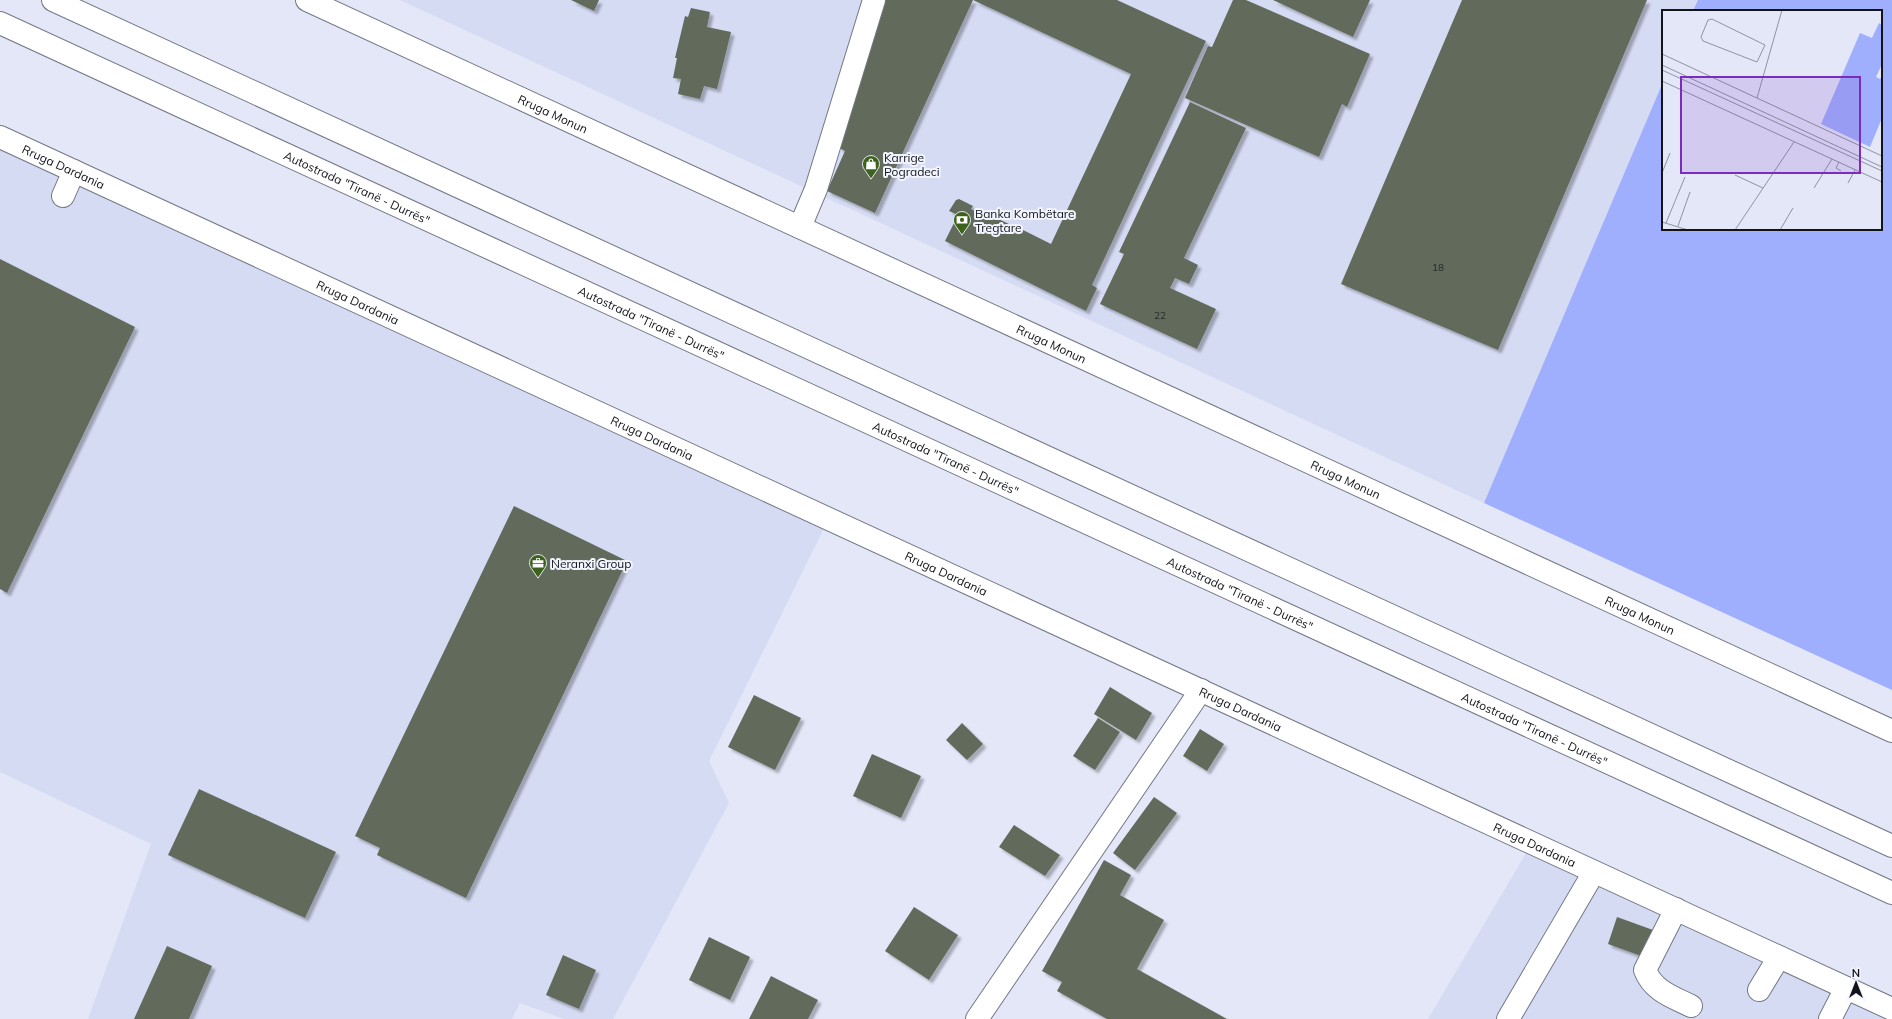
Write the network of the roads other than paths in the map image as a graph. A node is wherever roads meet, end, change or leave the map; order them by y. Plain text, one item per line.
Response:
1 (53, 0) edge
2 (307, 0) edge
3 (874, 0) edge
4 (0, 23) edge
5 (0, 137) edge
6 (74, 171) junction
7 (63, 196) dead end
8 (800, 227) junction
9 (1201, 690) junction
10 (1892, 731) edge
11 (1892, 846) edge
12 (1594, 872) junction
13 (1892, 893) edge
14 (1676, 909) junction
15 (1778, 957) junction
16 (1846, 988) junction
17 (1759, 990) dead end
18 (1692, 1006) dead end
19 (1892, 1009) edge
20 (977, 1019) edge
21 (1508, 1019) edge
22 (1830, 1019) edge

1 - 11 main road
2 - 8 main road, Rruga Monun
3 - 8 main road
4 - 13 main road, Autostrada "Tiranë - Durrës"
5 - 6 main road, Rruga Dardania
6 - 7 main road
6 - 9 main road, Rruga Dardania
8 - 10 main road, Rruga Monun
9 - 12 main road, Rruga Dardania
9 - 20 main road
12 - 14 main road, Rruga Dardania
12 - 21 main road
14 - 15 main road, Rruga Dardania
14 - 18 main road
15 - 16 main road, Rruga Dardania
15 - 17 main road
16 - 19 main road, Rruga Dardania
16 - 22 main road

